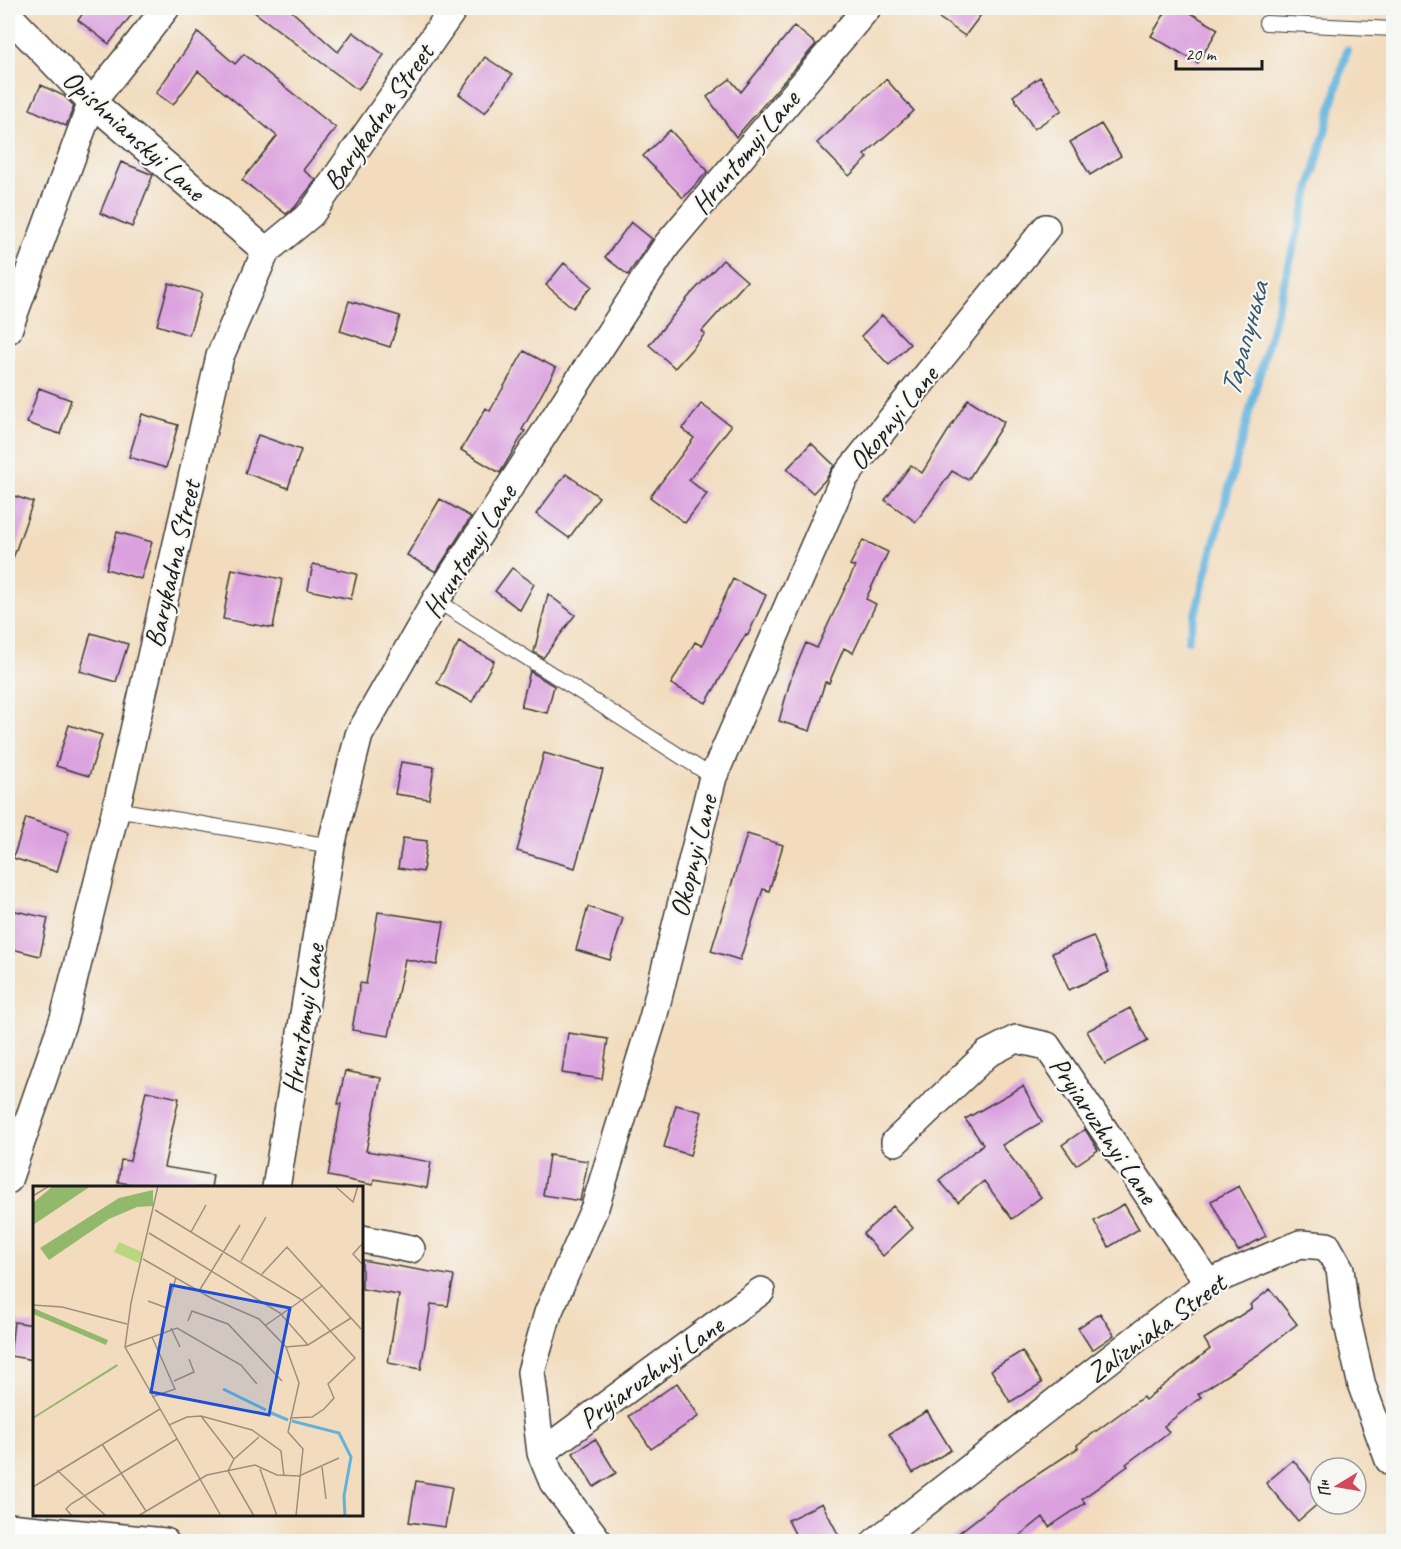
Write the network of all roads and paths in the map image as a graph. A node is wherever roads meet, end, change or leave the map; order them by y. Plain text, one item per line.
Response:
1 (166, 8) edge
2 (454, 8) edge
3 (867, 8) edge
4 (8, 15) edge
5 (1266, 23) dead end
6 (1394, 29) edge
7 (92, 102) junction
8 (1046, 228) dead end
9 (266, 251) junction
10 (8, 330) edge
11 (436, 600) junction
12 (713, 777) junction
13 (116, 810) junction
14 (331, 846) junction
15 (895, 1142) dead end
16 (8, 1180) edge
17 (276, 1186) edge
18 (363, 1239) edge
19 (411, 1249) dead end
20 (1208, 1283) junction
21 (761, 1291) dead end
22 (541, 1453) junction
23 (1394, 1464) edge
24 (8, 1527) edge
25 (165, 1542) edge
26 (599, 1542) edge
27 (874, 1542) edge

1 - 7 street
2 - 9 street, Barykadna Street
3 - 11 street, Hruntomyi Lane
4 - 7 street, Opishnianskyi Lane
5 - 6 lane
7 - 9 street, Opishnianskyi Lane
7 - 10 street
8 - 12 street, Okopnyi Lane
9 - 13 street, Barykadna Street
11 - 12 lane
11 - 14 street, Hruntomyi Lane
12 - 22 street, Okopnyi Lane
13 - 14 lane
13 - 16 street, Barykadna Street
14 - 17 street, Hruntomyi Lane
15 - 20 street, Pryiaruzhnyi Lane
18 - 19 street
20 - 23 street, Zalizniaka Street
20 - 27 street, Zalizniaka Street
21 - 22 street, Pryiaruzhnyi Lane
22 - 26 street, Okopnyi Lane
24 - 25 street

